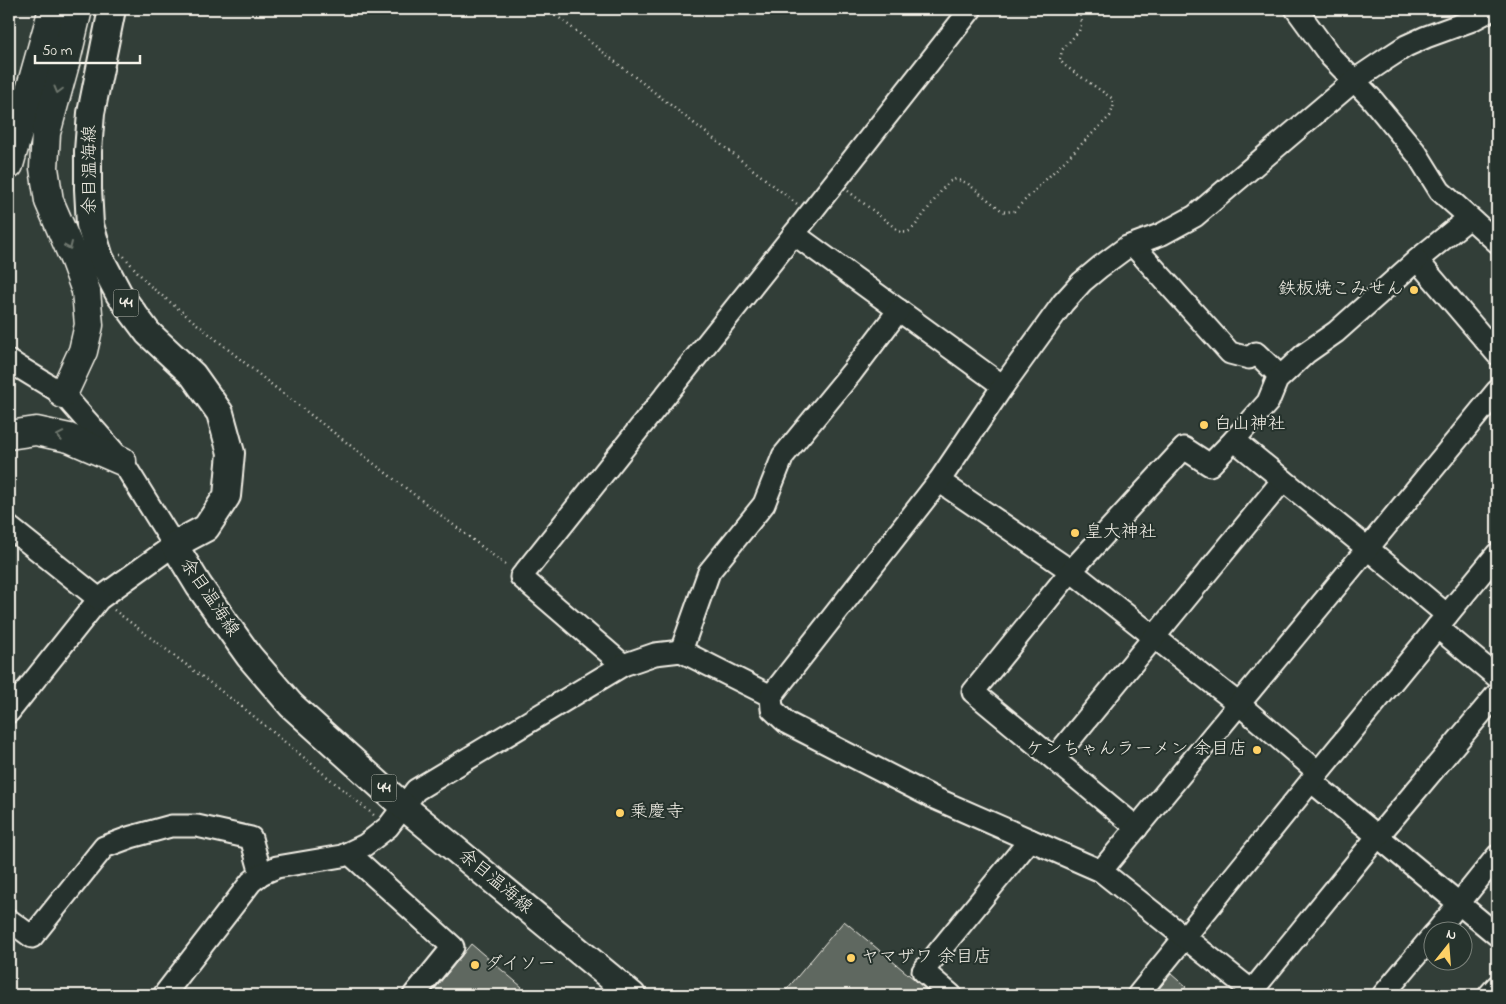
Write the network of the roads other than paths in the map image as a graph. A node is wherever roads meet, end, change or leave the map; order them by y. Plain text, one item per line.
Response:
1 (39, 9) edge
2 (53, 9) edge
3 (78, 9) edge
4 (112, 9) edge
5 (970, 9) edge
6 (1296, 9) edge
7 (1493, 9) edge
8 (1356, 80) junction
9 (9, 118) edge
10 (9, 164) edge
11 (1469, 218) junction
12 (794, 234) junction
13 (1497, 242) edge
14 (1133, 245) junction
15 (1417, 260) junction
16 (899, 310) junction
17 (1497, 354) edge
18 (9, 361) edge
19 (1280, 376) junction
20 (1003, 386) junction
21 (1497, 391) edge
22 (62, 394) junction
23 (9, 435) edge
24 (1234, 440) junction
25 (122, 461) junction
26 (1283, 480) junction
27 (939, 482) junction
28 (9, 527) edge
29 (174, 545) junction
30 (1367, 548) junction
31 (1497, 554) edge
32 (1071, 571) junction
33 (99, 599) junction
34 (1442, 621) junction
35 (1155, 637) junction
36 (681, 651) junction
37 (623, 665) junction
38 (1497, 677) edge
39 (1497, 694) edge
40 (770, 696) junction
41 (1240, 705) junction
42 (9, 712) edge
43 (1054, 759) junction
44 (1314, 776) junction
45 (404, 807) junction
46 (1137, 828) junction
47 (1378, 836) junction
48 (1030, 840) junction
49 (349, 853) junction
50 (1497, 856) edge
51 (1101, 871) junction
52 (261, 874) junction
53 (1459, 903) junction
54 (9, 920) edge
55 (1444, 922) edge
56 (1497, 935) edge
57 (1185, 938) junction
58 (1424, 946) edge
59 (1497, 986) edge
60 (1254, 993) edge
61 (164, 995) edge
62 (414, 995) edge
63 (632, 995) edge
64 (951, 995) edge
65 (1138, 995) edge
66 (1383, 995) edge
67 (1490, 995) edge

1 - 9 highway
2 - 10 highway
3 -> 22 highway
4 - 29 main road, 余目温海線 / 44
5 - 12 street
6 - 8 street
7 - 8 street
8 - 11 street
8 - 14 street
11 - 13 street
11 - 15 street
12 - 16 street
12 - 37 street
14 - 19 street
14 - 20 street
15 - 17 street
15 - 19 street
16 - 20 street
16 - 36 street
18 - 22 street
19 - 24 street
20 - 27 street
21 - 30 street
22 - 25 street
25 -> 23 highway
24 - 26 street
24 - 32 street
25 - 29 street
26 - 30 street
26 - 35 street
27 - 32 street
27 - 40 street
28 - 33 street
29 - 33 street
29 - 45 main road, 余目温海線 / 44
30 - 34 street
30 - 41 street
31 - 34 street
32 - 35 street
32 - 43 street
33 - 42 street
34 - 38 street
34 - 44 street
35 - 41 street
35 - 43 street
36 - 37 street
36 - 40 street
37 - 45 street
39 - 47 street
40 - 48 street
41 - 44 street
41 - 46 street
43 - 46 street
44 - 47 street
44 - 57 street
45 - 49 street
45 - 63 main road, 余目温海線 / 44
46 - 51 street
47 - 53 street
47 - 60 street
48 - 51 street
48 - 64 street
49 - 52 street
49 - 62 street
50 - 53 street
51 - 57 street
52 - 54 street
52 - 61 street
53 - 55 street
53 - 56 street
57 - 60 street
57 - 65 street
58 - 66 street
59 - 67 street

